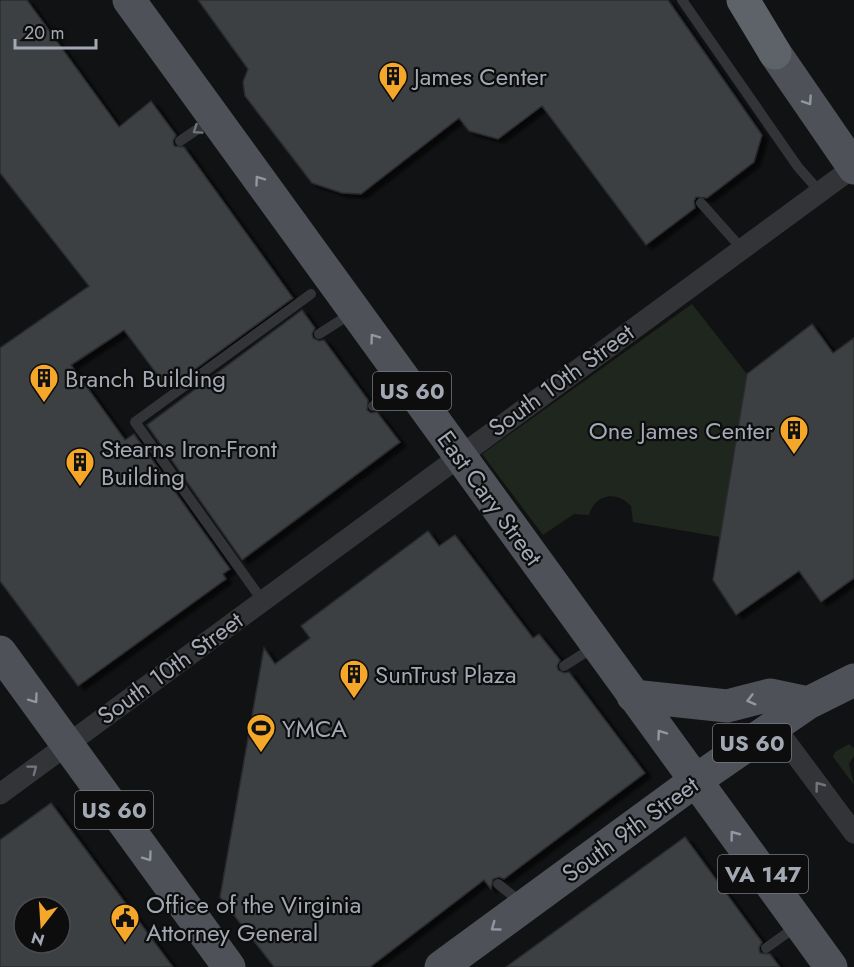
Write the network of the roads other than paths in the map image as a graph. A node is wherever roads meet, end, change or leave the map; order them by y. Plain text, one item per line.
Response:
1 (129, 0) edge
2 (682, 0) edge
3 (743, 0) edge
4 (775, 53) joint
5 (214, 118) junction
6 (180, 141) dead end
7 (854, 168) edge
8 (820, 192) junction
9 (701, 203) dead end
10 (741, 249) junction
11 (311, 294) dead end
12 (354, 312) junction
13 (319, 334) dead end
14 (404, 380) junction
15 (373, 406) dead end
16 (459, 455) junction
17 (262, 600) junction
18 (597, 645) junction
19 (0, 652) edge
20 (564, 666) dead end
21 (854, 680) edge
22 (633, 696) junction
23 (808, 704) junction
24 (775, 727) junction
25 (66, 743) junction
26 (695, 781) junction
27 (0, 794) edge
28 (854, 832) edge
29 (498, 884) dead end
30 (525, 905) junction
31 (800, 924) junction
32 (766, 948) dead end
33 (823, 965) edge
34 (229, 967) edge
35 (441, 967) edge

1 - 5 main road, East Cary Street / US 60
2 - 8 lane
3 - 4 highway
4 -> 7 main road
5 -> 6 lane
12 -> 5 main road, East Cary Street / US 60
7 - 8 street, South 10th Street
8 - 10 street, South 10th Street
9 - 10 lane
10 - 16 street, South 10th Street
11 - 17 lane
12 - 13 lane
14 -> 12 main road, East Cary Street / US 60
14 - 15 lane
14 - 16 main road, East Cary Street / US 60
16 - 17 street, South 10th Street
16 - 18 main road, East Cary Street / US 60
17 - 25 street, South 10th Street
18 - 20 lane
18 - 22 main road, East Cary Street / US 60
19 -> 25 main road, US 60
21 - 23 main road, South 9th Street / US 60
23 -> 22 main road
26 -> 22 main road, East Cary Street / US 60
23 - 24 main road, South 9th Street / US 60
24 - 26 main road, South 9th Street / US 60
28 -> 24 street
27 -> 25 street, South 10th Street
25 -> 34 main road, US 60
26 - 30 main road, South 9th Street
31 -> 26 main road, East Cary Street / VA 147
29 - 30 lane
30 -> 35 main road, South 9th Street
31 - 32 lane
31 - 33 main road, East Cary Street / VA 147

